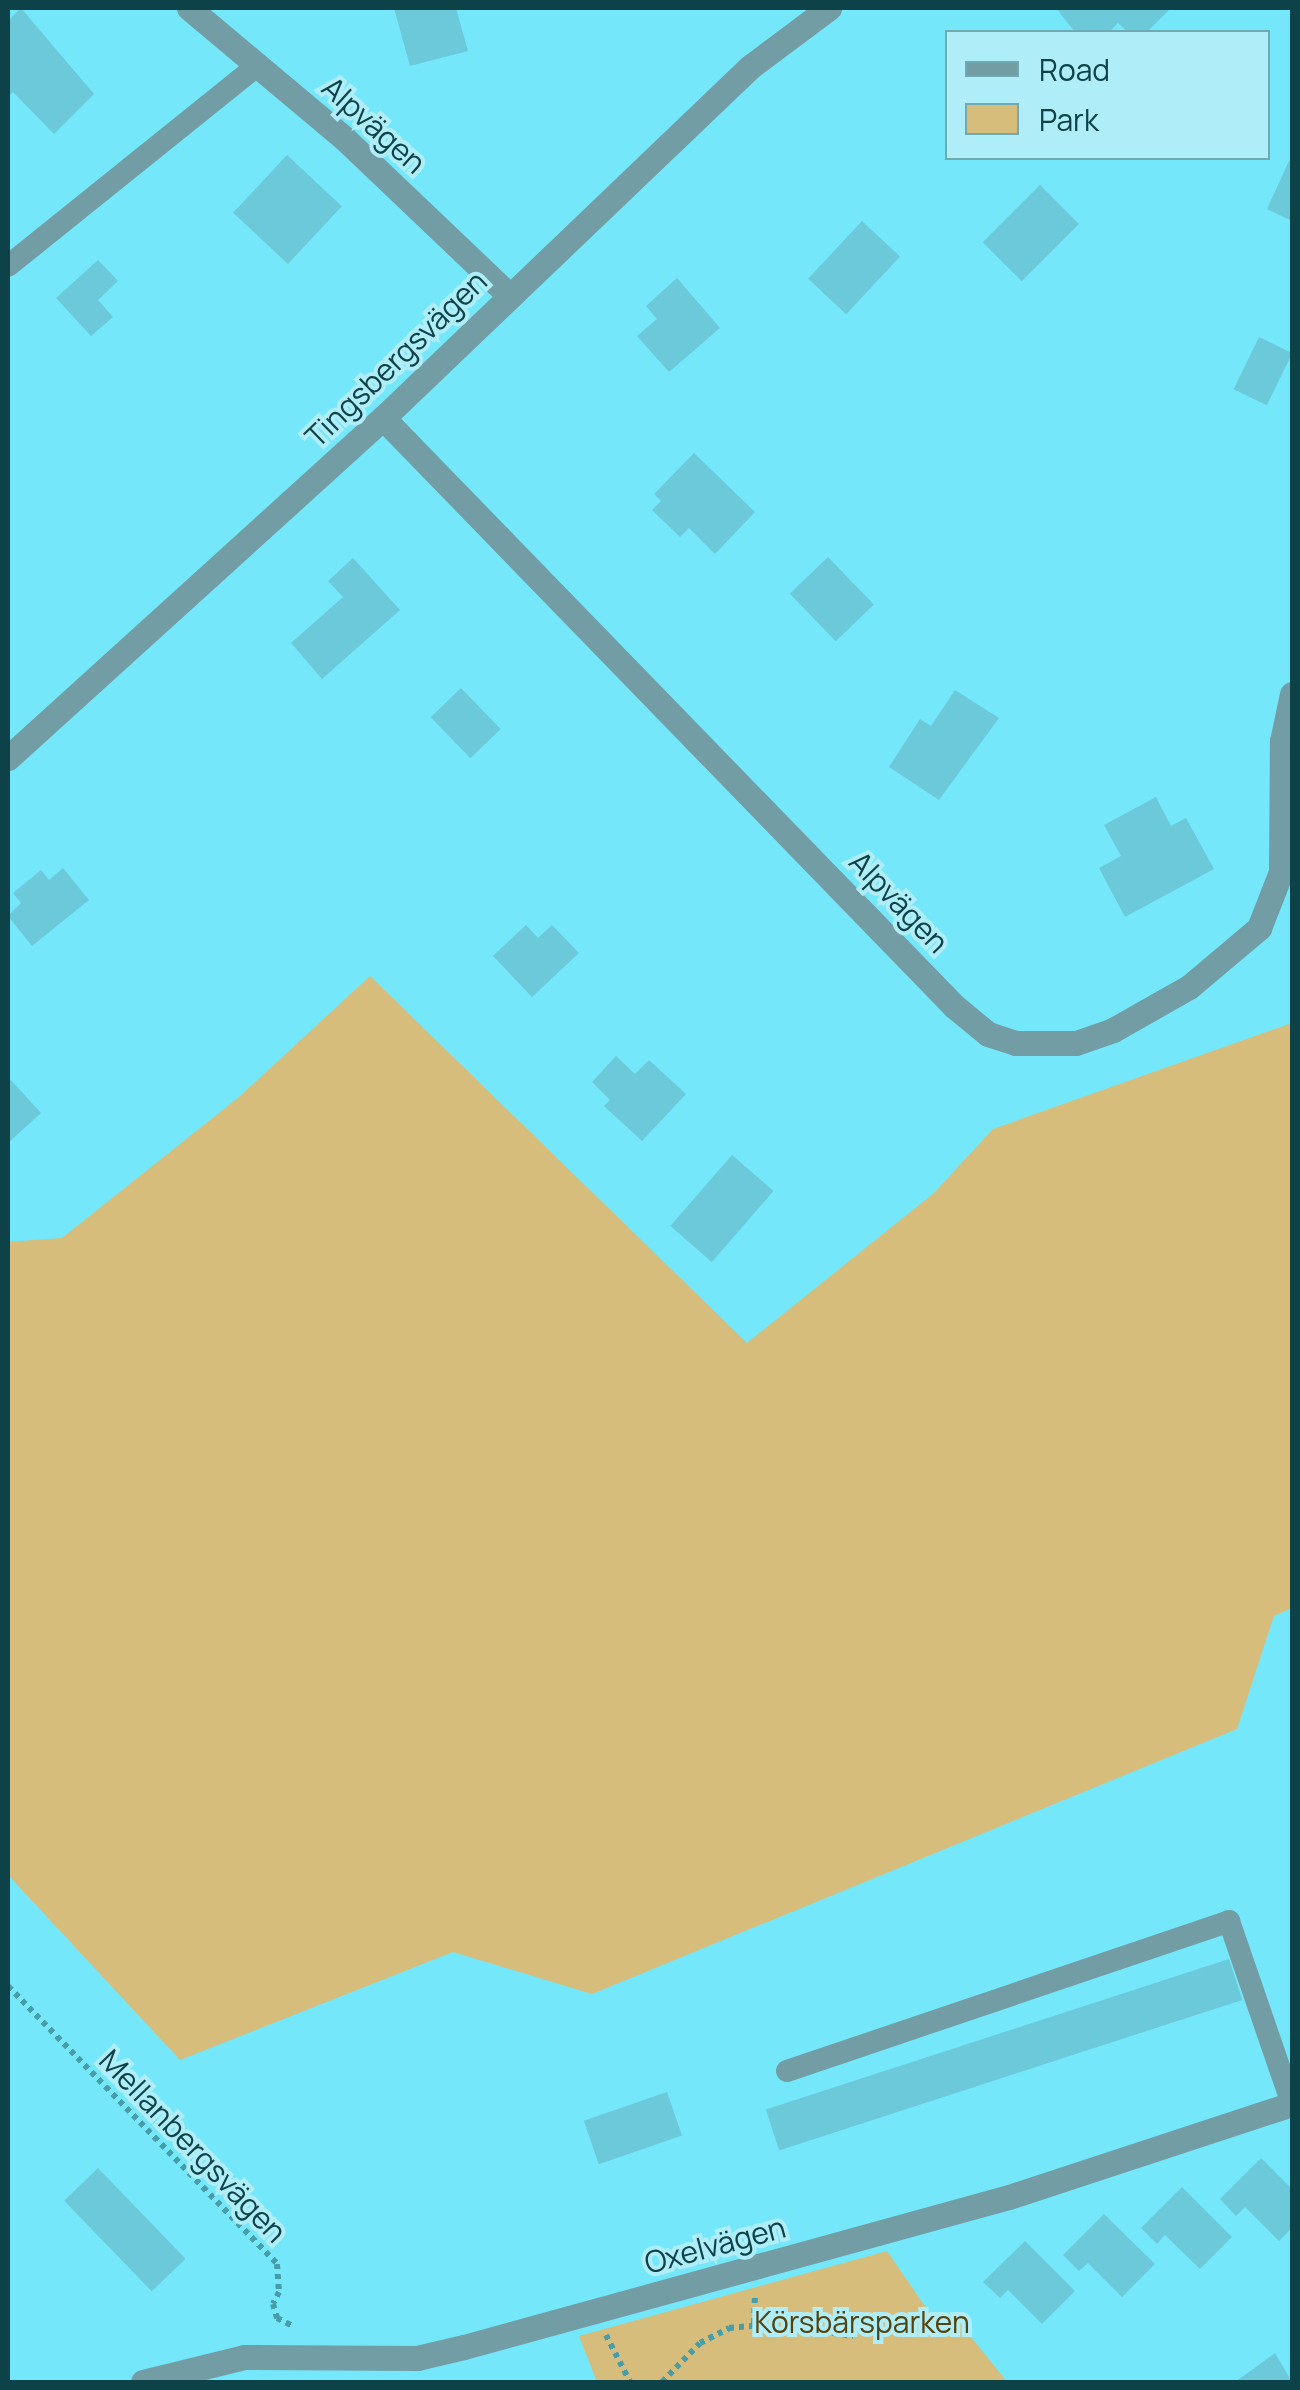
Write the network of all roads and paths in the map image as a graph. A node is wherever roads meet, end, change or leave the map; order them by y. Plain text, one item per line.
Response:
1 (189, 8) edge
2 (829, 8) edge
3 (258, 65) junction
4 (8, 266) edge
5 (510, 296) junction
6 (383, 418) junction
7 (1292, 694) edge
8 (8, 758) edge
9 (8, 1986) edge
10 (787, 2072) dead end
11 (1292, 2104) edge
12 (595, 2312) junction
13 (311, 2329) dead end
14 (853, 2336) dead end
15 (143, 2382) edge
16 (630, 2382) edge
17 (662, 2382) edge

1 - 3 street, Alpvägen
2 - 5 street, Tingsbergsvägen
3 - 4 lane
3 - 5 street, Alpvägen
5 - 6 street, Tingsbergsvägen
6 - 7 street, Alpvägen
6 - 8 street, Tingsbergsvägen
9 - 13 path, Mellanbergsvägen
10 - 11 lane
11 - 12 street, Oxelvägen
12 - 15 street, Oxelvägen
12 - 16 path
14 - 17 path

